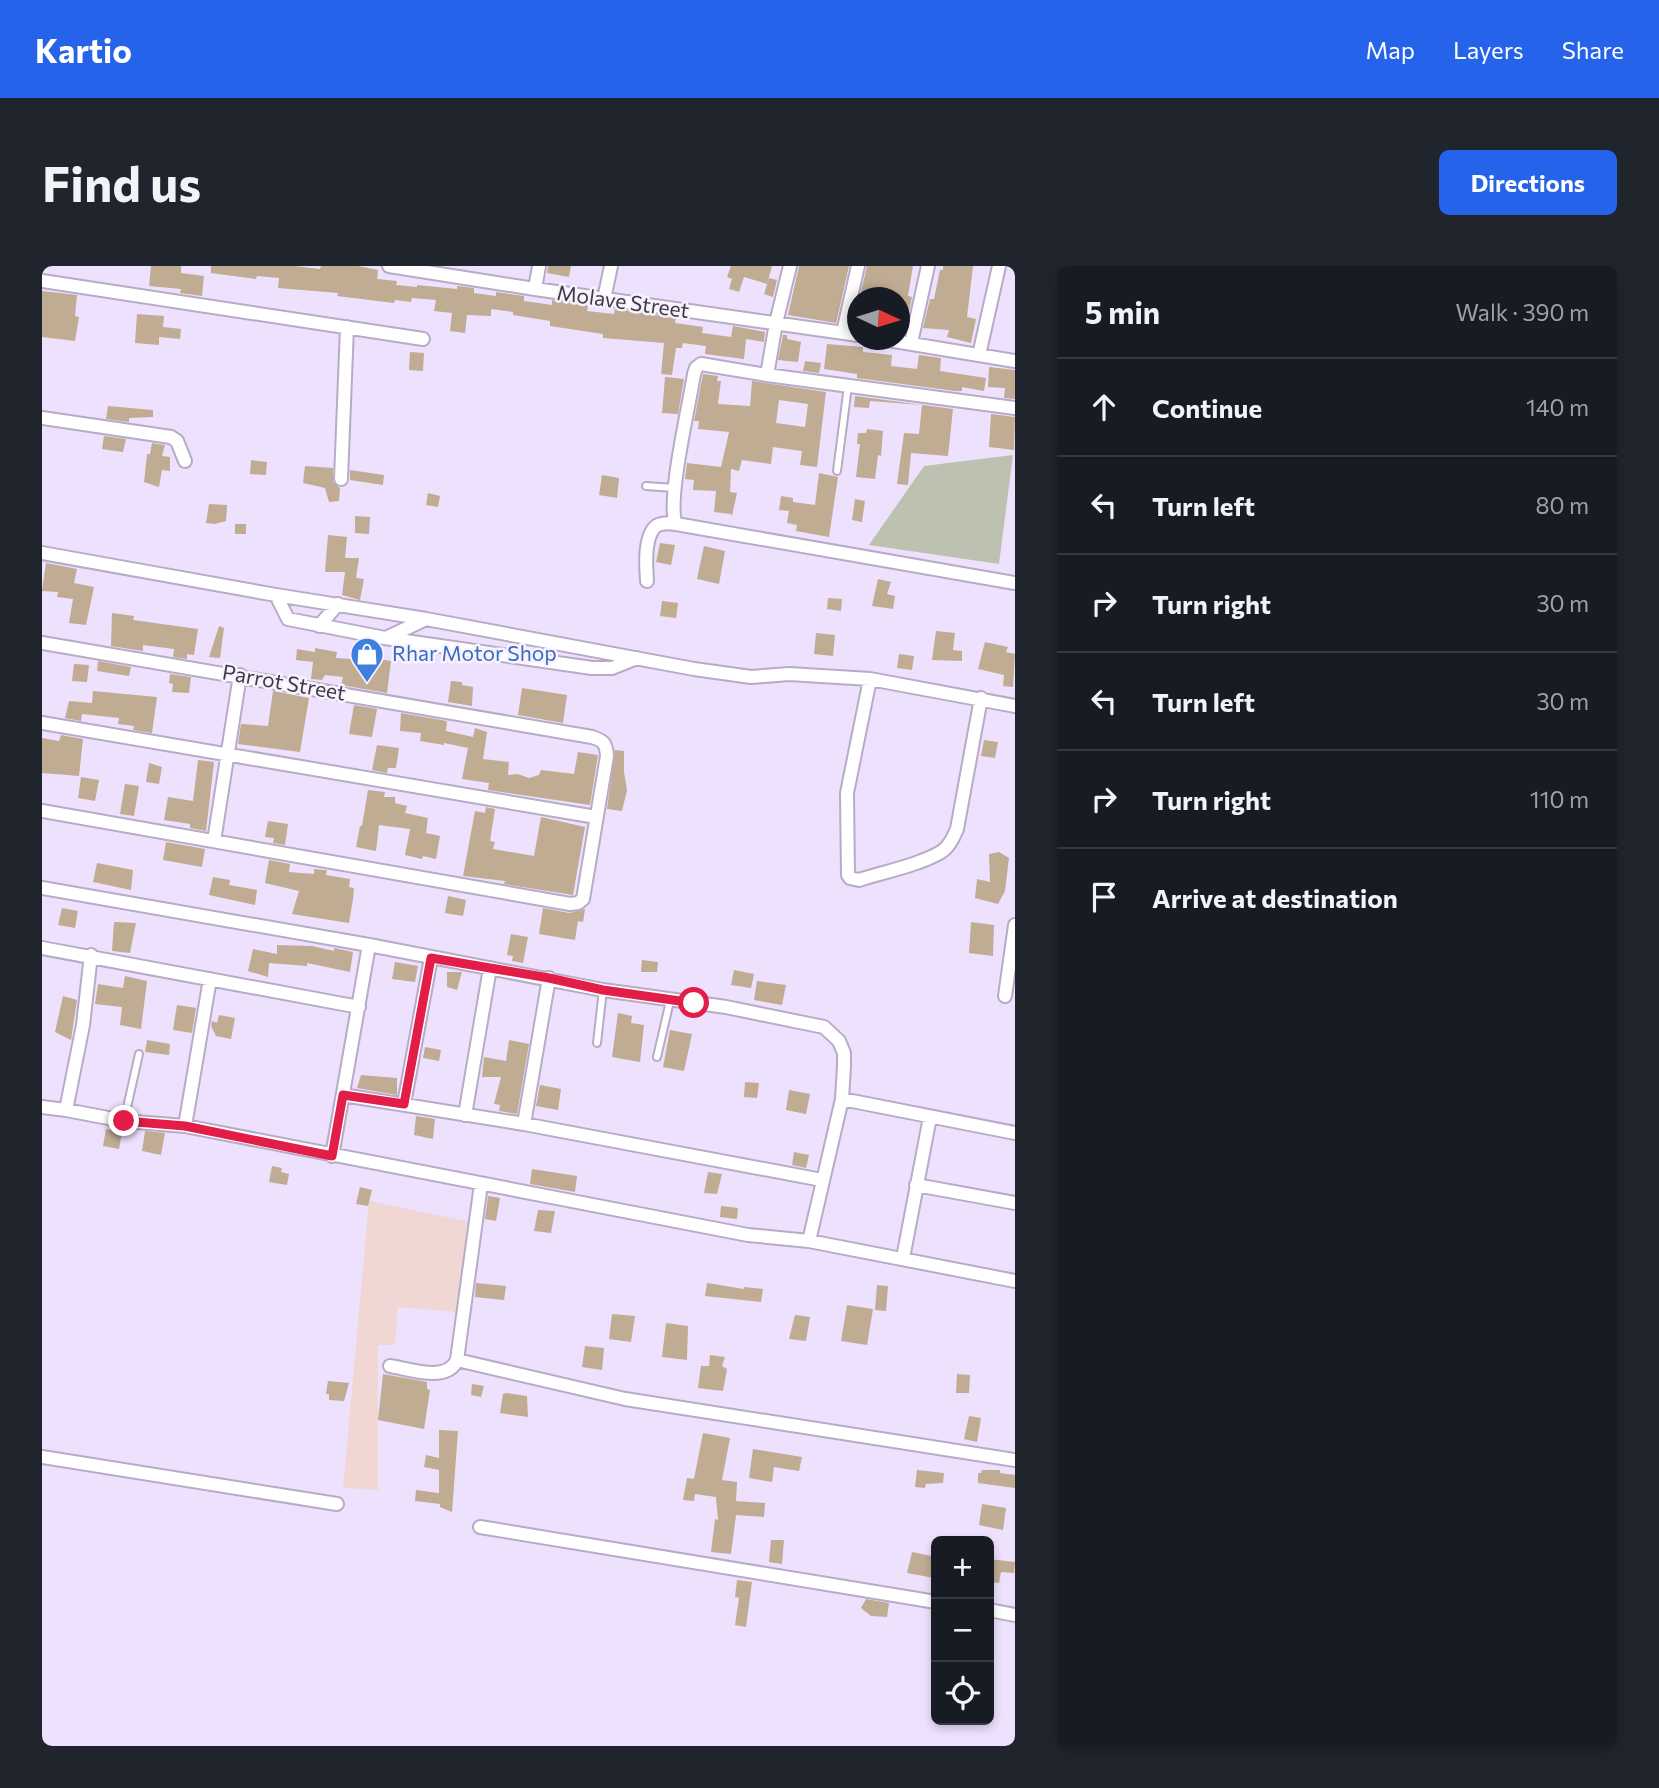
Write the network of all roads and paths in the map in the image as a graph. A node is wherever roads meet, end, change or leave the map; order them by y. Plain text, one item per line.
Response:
1 (388, 266) edge
2 (539, 266) edge
3 (611, 266) edge
4 (790, 266) edge
5 (858, 266) edge
6 (928, 266) edge
7 (999, 266) edge
8 (42, 281) edge
9 (535, 289) junction
10 (604, 299) junction
11 (776, 323) junction
12 (347, 327) junction
13 (843, 332) junction
14 (847, 333) edge
15 (423, 339) dead end
16 (911, 343) joint
17 (979, 355) junction
18 (1015, 361) edge
19 (767, 375) junction
20 (848, 386) junction
21 (1015, 408) edge
22 (42, 418) edge
23 (186, 461) dead end
24 (837, 471) dead end
25 (341, 479) dead end
26 (646, 486) dead end
27 (676, 488) junction
28 (676, 524) junction
29 (42, 553) edge
30 (647, 581) dead end
31 (1015, 583) edge
32 (276, 596) junction
33 (338, 604) junction
34 (426, 619) junction
35 (319, 626) junction
36 (385, 638) junction
37 (42, 643) edge
38 (605, 652) junction
39 (638, 657) junction
40 (616, 666) junction
41 (240, 676) junction
42 (870, 678) junction
43 (981, 698) junction
44 (1015, 706) edge
45 (42, 723) edge
46 (226, 756) junction
47 (42, 811) edge
48 (596, 817) junction
49 (214, 841) junction
50 (42, 888) edge
51 (1015, 925) edge
52 (369, 945) junction
53 (42, 948) edge
54 (91, 955) junction
55 (431, 958) junction
56 (491, 968) junction
57 (549, 978) junction
58 (210, 979) junction
59 (603, 990) junction
60 (1004, 996) dead end
61 (670, 1001) junction
62 (359, 1007) junction
63 (597, 1044) dead end
64 (139, 1054) dead end
65 (657, 1057) dead end
66 (343, 1095) junction
67 (842, 1099) junction
68 (404, 1104) junction
69 (42, 1107) edge
70 (66, 1110) junction
71 (465, 1115) junction
72 (930, 1117) junction
73 (124, 1121) junction
74 (524, 1124) junction
75 (185, 1126) junction
76 (1015, 1133) edge
77 (332, 1156) junction
78 (822, 1180) junction
79 (481, 1184) junction
80 (916, 1185) junction
81 (1015, 1203) edge
82 (809, 1241) junction
83 (902, 1258) junction
84 (1015, 1281) edge
85 (457, 1360) junction
86 (390, 1366) dead end
87 (42, 1457) edge
88 (1015, 1460) edge
89 (337, 1504) dead end
90 (480, 1527) dead end
91 (931, 1601) edge
92 (994, 1611) edge
93 (1015, 1615) edge

1 - 9 street, Molave Street
2 - 9 street
3 - 10 street
4 - 11 street
5 - 13 street
6 - 16 street
7 - 17 street
8 - 12 street
9 - 10 street, Molave Street
10 - 11 street, Molave Street
11 - 13 street, Molave Street
11 - 19 street
12 - 15 street
12 - 25 street
13 - 14 street, Molave Street
16 - 17 street
17 - 18 street
19 - 20 street
19 - 27 street
20 - 21 street
20 - 24 lane
22 - 23 street
26 - 27 lane
27 - 28 street
28 - 30 street
28 - 31 street
29 - 32 street
32 - 33 street
32 - 35 street
33 - 34 street
33 - 35 street
34 - 36 street
34 - 38 street
35 - 36 street
36 - 40 street
37 - 41 street, Parrot Street
38 - 39 street
38 - 40 street
39 - 40 street
39 - 42 street
41 - 46 street
41 - 48 street, Parrot Street
42 - 43 street
42 - 43 street
43 - 44 street
45 - 46 street
46 - 48 street
46 - 49 street
47 - 49 street
48 - 49 street
50 - 52 street
51 - 60 street
52 - 55 street
52 - 62 street
53 - 54 street
54 - 58 street
54 - 70 street
55 - 56 street
55 - 68 street
56 - 57 street
56 - 71 street
57 - 59 street
57 - 74 street
58 - 62 street
58 - 75 street
59 - 61 street
59 - 63 lane
61 - 65 lane
61 - 67 street
62 - 66 street
64 - 73 lane
66 - 68 street
66 - 77 street
67 - 72 street
67 - 78 street
68 - 71 street
69 - 70 street
70 - 73 street
71 - 74 street
72 - 76 street
72 - 80 street
73 - 75 street
74 - 78 street
75 - 77 street
77 - 79 street
78 - 82 street
79 - 82 street
79 - 85 street
80 - 81 street
80 - 83 street
82 - 83 street
83 - 84 street
85 - 86 street
85 - 88 street
87 - 89 street
90 - 91 street
92 - 93 street

